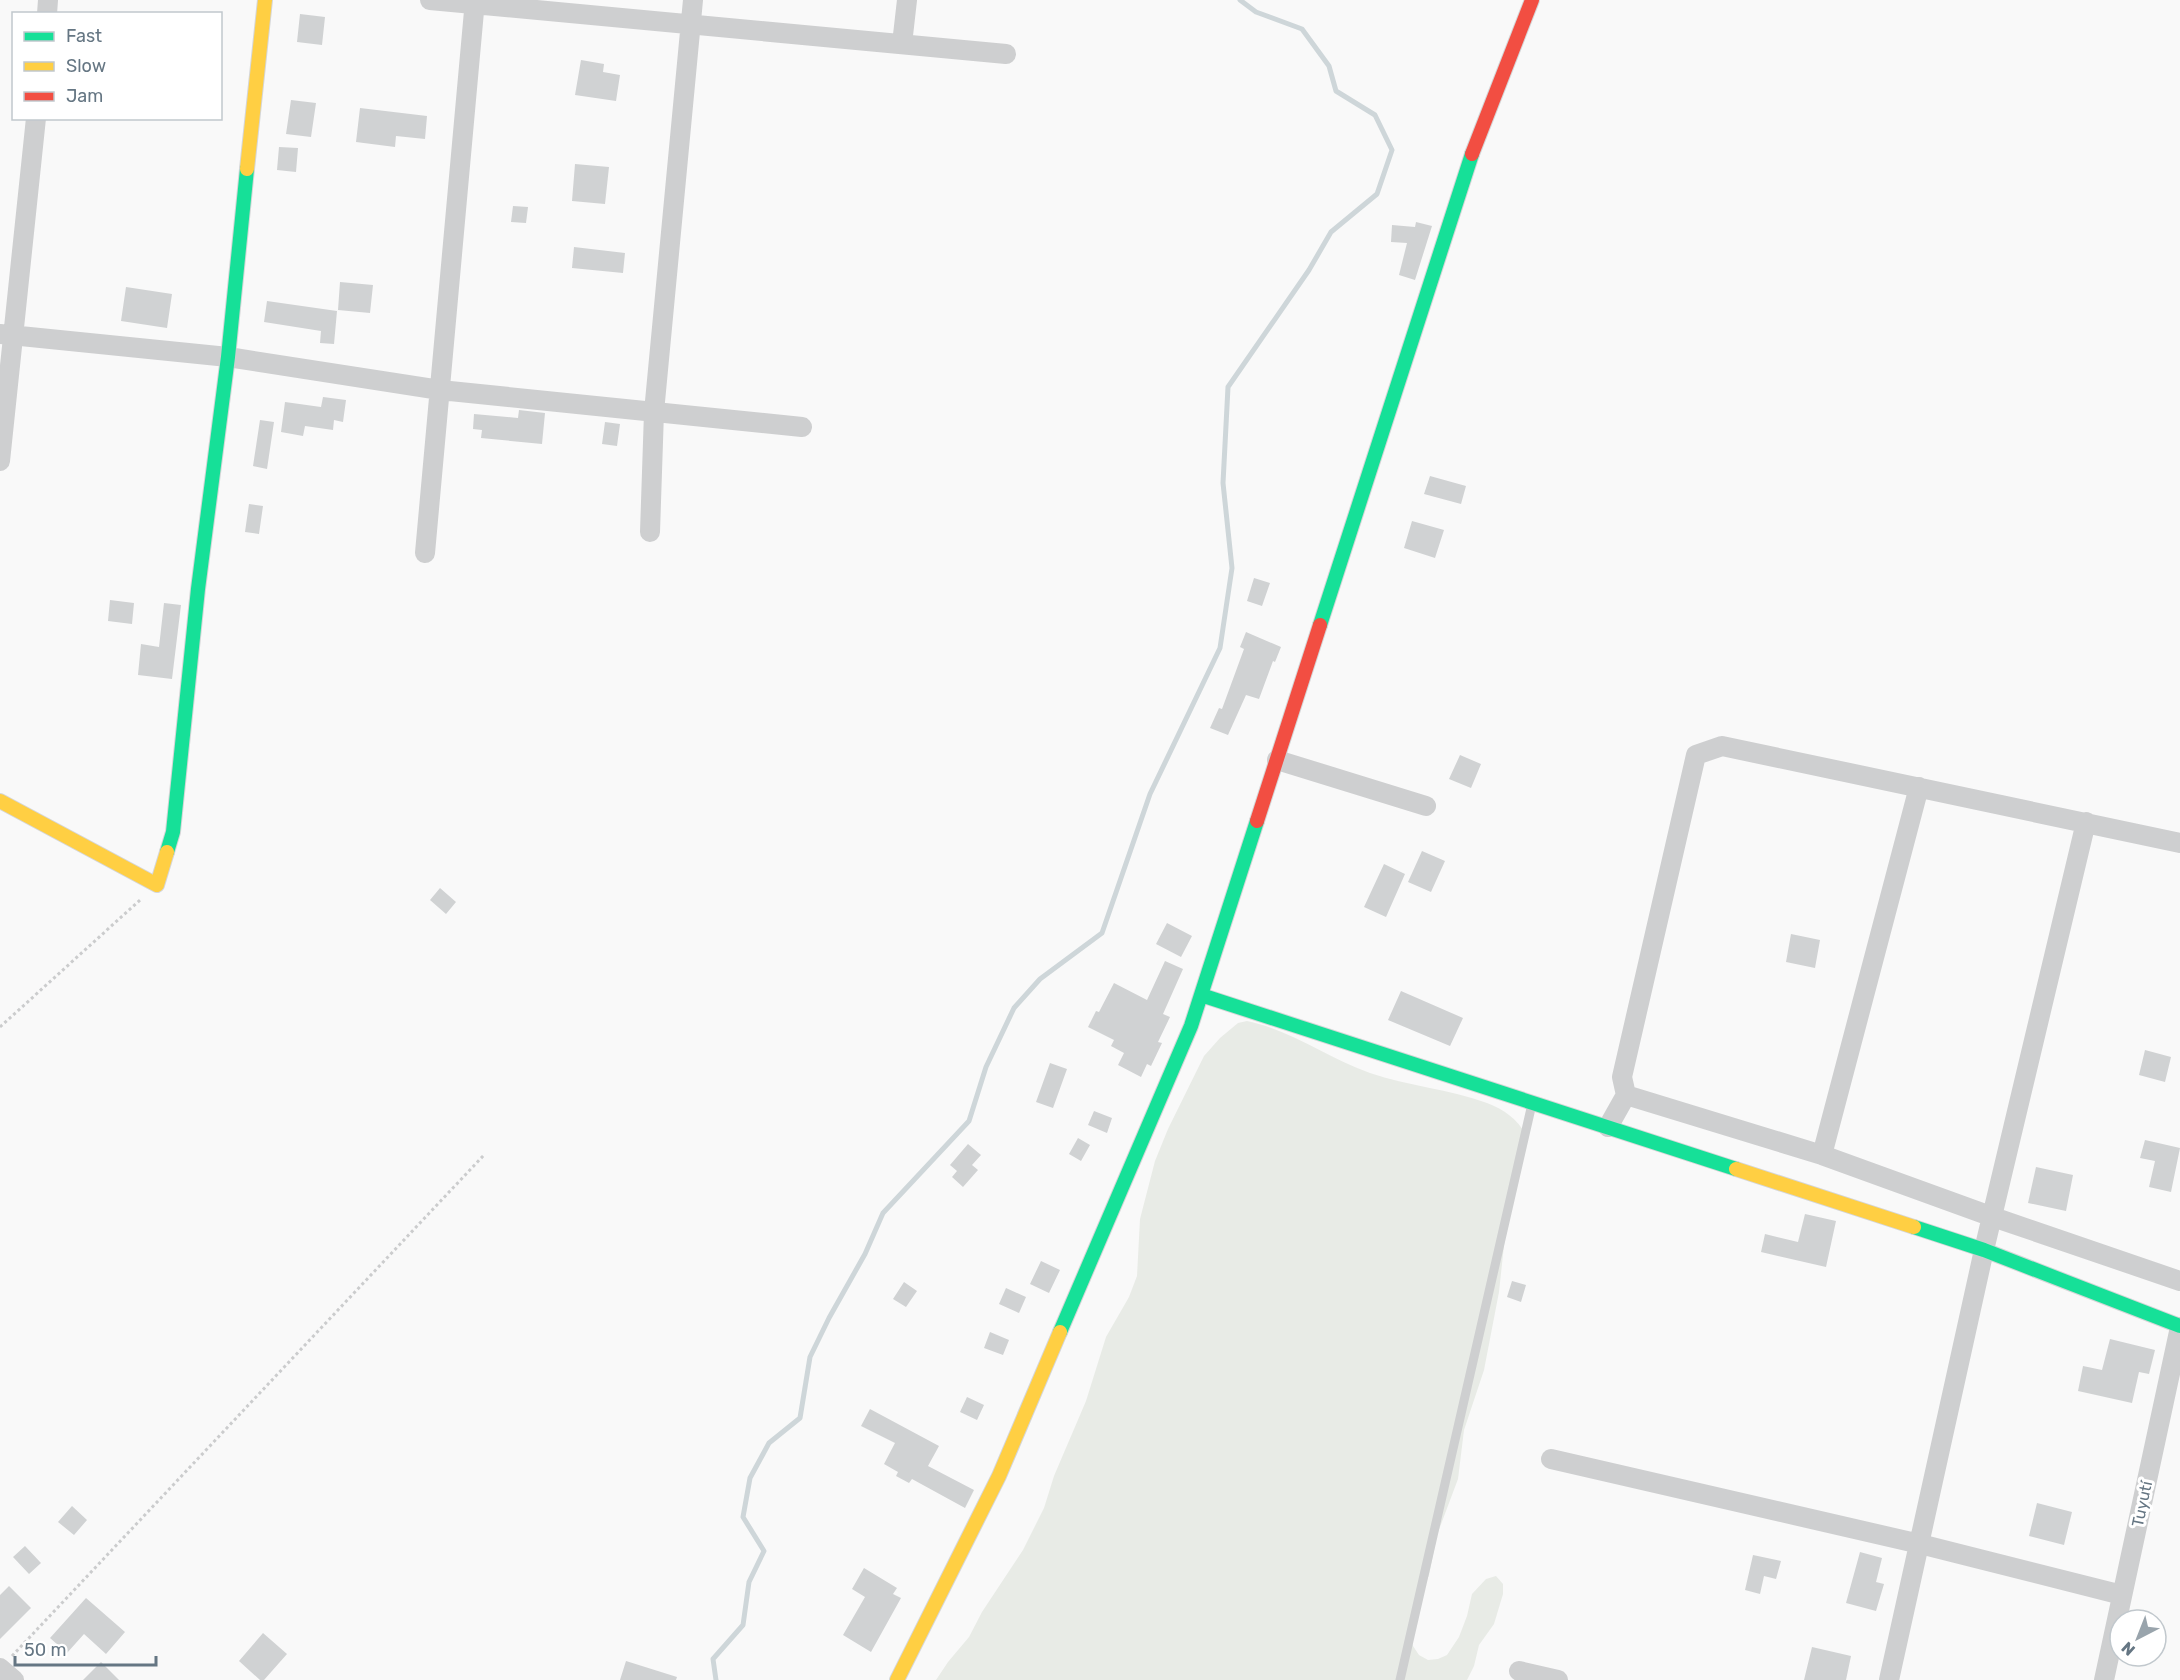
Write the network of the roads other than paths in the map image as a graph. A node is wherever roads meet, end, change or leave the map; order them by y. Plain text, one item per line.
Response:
1 (265, 0) edge
2 (430, 0) edge
3 (693, 0) edge
4 (907, 0) edge
5 (1532, 0) edge
6 (475, 2) edge
7 (691, 25) junction
8 (903, 44) junction
9 (1006, 54) dead end
10 (36, 120) edge
11 (7, 335) edge
12 (228, 357) junction
13 (440, 390) junction
14 (654, 412) junction
15 (802, 427) dead end
16 (0, 461) edge
17 (650, 532) dead end
18 (425, 553) dead end
19 (1277, 760) junction
20 (1919, 787) junction
21 (0, 801) edge
22 (1426, 806) dead end
23 (2086, 822) junction
24 (2180, 843) edge
25 (1201, 995) junction
26 (1626, 1095) junction
27 (1532, 1102) junction
28 (1608, 1127) junction
29 (1822, 1155) junction
30 (1993, 1217) junction
31 (1984, 1250) junction
32 (2180, 1281) edge
33 (2180, 1327) edge
34 (1551, 1459) dead end
35 (1920, 1544) junction
36 (2122, 1595) junction
37 (0, 1668) edge
38 (1519, 1671) dead end
39 (14, 1680) edge
40 (897, 1680) edge
41 (1400, 1680) edge
42 (1558, 1680) edge
43 (1889, 1680) edge
44 (2104, 1680) edge

1 - 12 street
2 - 6 street
3 - 7 street
4 - 8 street
5 - 19 street
6 - 7 street
6 - 13 street
7 - 8 street
7 - 14 street
8 - 9 street
10 - 11 street
11 - 12 street
11 - 16 street
12 - 13 street
12 - 21 street
13 - 14 street
13 - 18 street
14 - 15 street
14 - 17 street
19 - 22 street
19 - 25 street
20 - 23 street
20 - 26 street
20 - 29 street
23 - 24 street
23 - 30 street
25 - 27 street
25 - 40 street
26 - 28 street
26 - 29 street
27 - 28 street
27 - 41 lane
28 - 31 street
29 - 30 street
30 - 31 street
30 - 32 street
31 - 33 street
31 - 35 street
33 - 36 street, Tuyutí
34 - 35 street
35 - 36 street
35 - 43 street
36 - 44 street, Tuyutí
37 - 39 street
38 - 42 street

